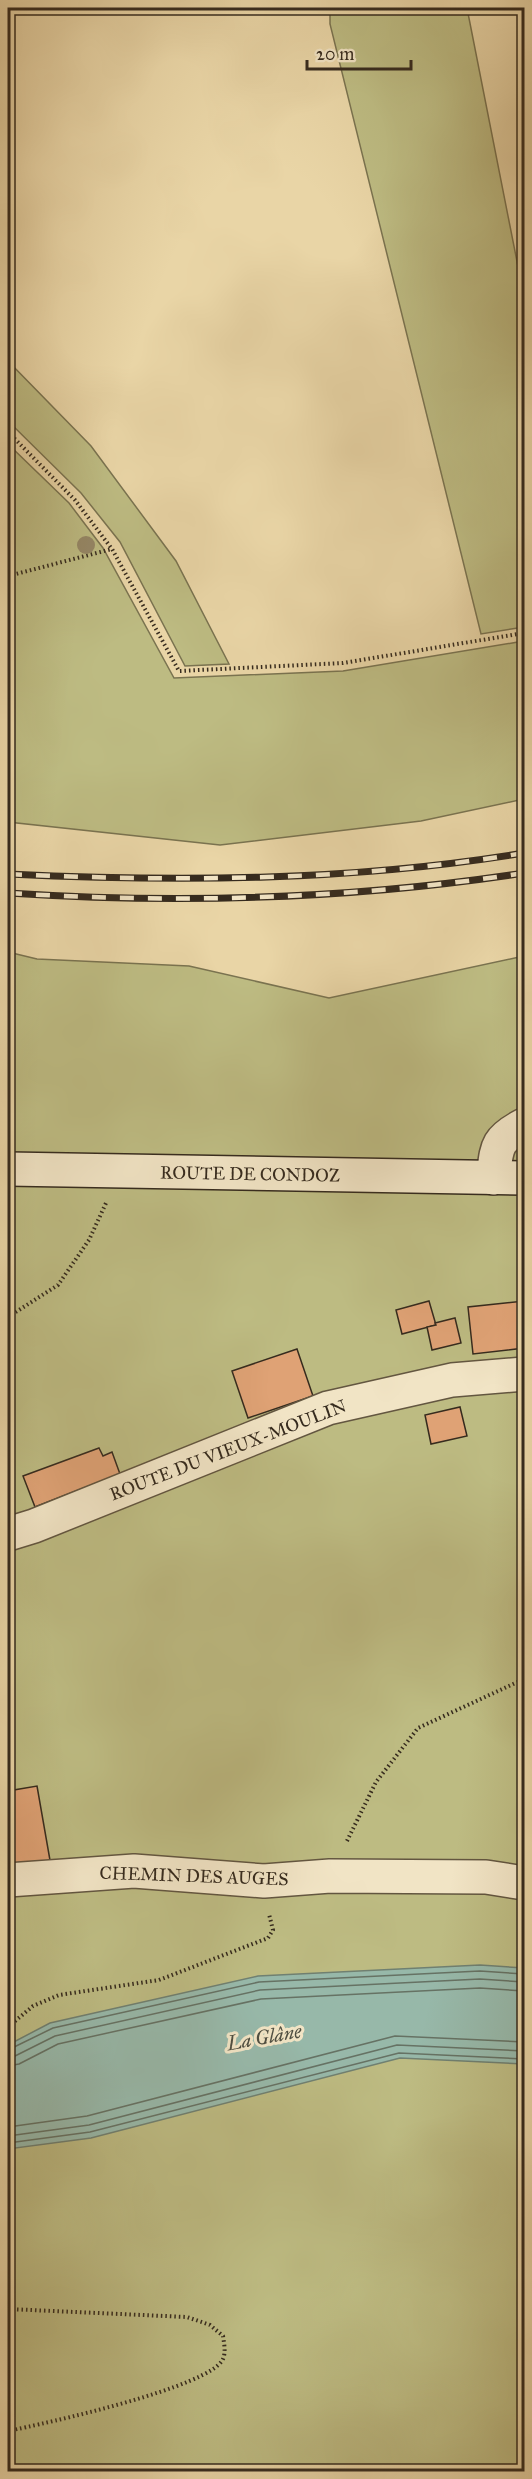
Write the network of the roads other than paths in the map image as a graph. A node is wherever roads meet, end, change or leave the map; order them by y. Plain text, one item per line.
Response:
1 (525, 1125) edge
2 (8, 1169) edge
3 (509, 1178) edge
4 (525, 1374) edge
5 (8, 1534) edge
6 (8, 1880) edge
7 (525, 1883) edge

1 - 3 street, ROUTE DE CONDOZ
2 - 3 street, ROUTE DE CONDOZ
4 - 5 street, ROUTE DU VIEUX-MOULIN
6 - 7 street, CHEMIN DES AUGES

